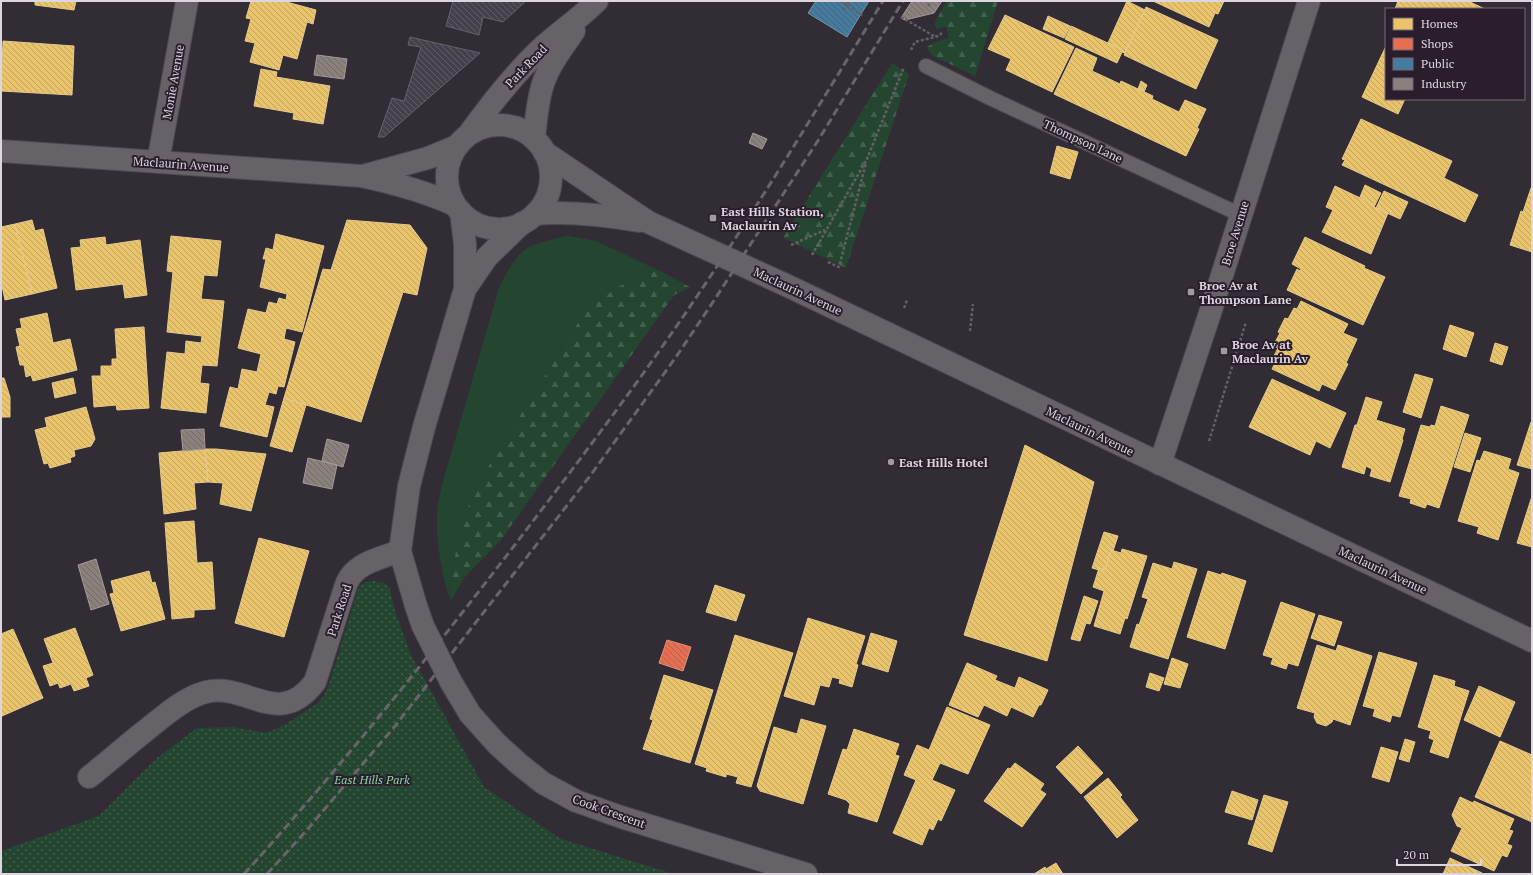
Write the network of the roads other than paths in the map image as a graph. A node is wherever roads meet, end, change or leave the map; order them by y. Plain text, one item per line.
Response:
1 (186, 1) edge
2 (1309, 1) edge
3 (594, 3) edge
4 (926, 66) dead end
5 (463, 140) junction
6 (539, 145) junction
7 (1, 151) edge
8 (158, 162) junction
9 (361, 176) junction
10 (458, 208) junction
11 (1241, 215) junction
12 (528, 218) junction
13 (648, 222) junction
14 (465, 289) junction
15 (1160, 464) junction
16 (400, 551) junction
17 (1532, 640) edge
18 (89, 777) dead end
19 (806, 874) edge

1 - 8 street, Monie Avenue
2 - 11 street, Broe Avenue
3 - 5 street, Park Road
3 - 6 street, Park Road
4 - 11 lane, Thompson Lane
5 - 6 street
5 - 9 street, Maclaurin Avenue
5 - 10 street
6 - 12 street
6 - 13 street, Maclaurin Avenue
7 - 8 street, Maclaurin Avenue
8 - 9 street, Maclaurin Avenue
9 - 10 street, Maclaurin Avenue
10 - 12 street
10 - 14 street
11 - 15 street, Broe Avenue
12 - 13 street, Maclaurin Avenue
12 - 14 street
13 - 15 street, Maclaurin Avenue
14 - 16 street
15 - 17 street, Maclaurin Avenue
16 - 18 street, Park Road
16 - 19 street, Cook Crescent

